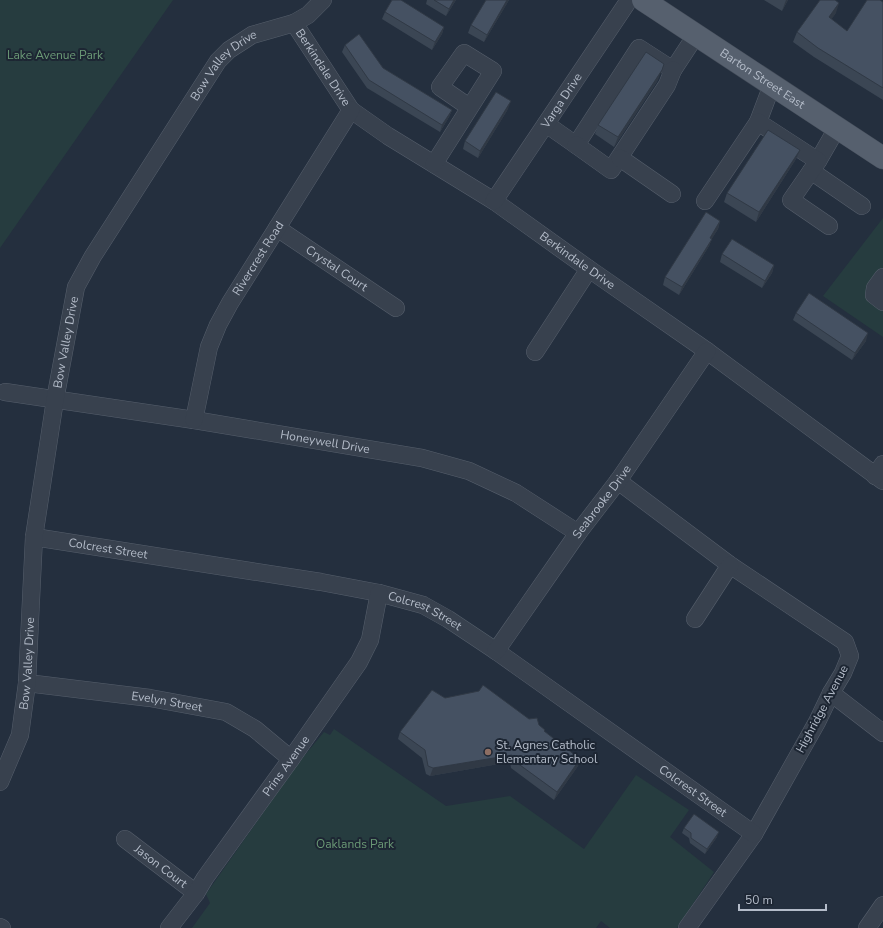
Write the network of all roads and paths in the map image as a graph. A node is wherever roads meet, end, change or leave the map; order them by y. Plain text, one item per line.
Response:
1 (629, 0) edge
2 (643, 0) edge
3 (320, 1) edge
4 (294, 23) junction
5 (696, 35) junction
6 (673, 70) junction
7 (772, 85) junction
8 (469, 107) dead end
9 (350, 110) junction
10 (758, 122) junction
11 (546, 124) junction
12 (837, 128) junction
13 (576, 145) junction
14 (620, 158) junction
15 (883, 158) edge
16 (434, 164) junction
17 (814, 166) junction
18 (672, 194) dead end
19 (705, 200) dead end
20 (494, 201) junction
21 (862, 206) dead end
22 (829, 226) dead end
23 (277, 228) junction
24 (588, 269) junction
25 (883, 277) edge
26 (883, 302) edge
27 (396, 308) dead end
28 (707, 351) junction
29 (535, 352) dead end
30 (5, 392) dead end
31 (55, 400) junction
32 (194, 420) junction
33 (880, 474) edge
34 (618, 481) junction
35 (578, 533) junction
36 (34, 537) junction
37 (730, 565) junction
38 (379, 592) junction
39 (695, 619) dead end
40 (496, 651) junction
41 (27, 683) junction
42 (831, 693) junction
43 (883, 733) edge
44 (291, 759) junction
45 (0, 782) edge
46 (754, 834) junction
47 (125, 839) dead end
48 (196, 892) junction
49 (883, 905) edge
50 (169, 928) edge
51 (687, 928) edge
52 (867, 928) edge

1 - 11 street, Varga Drive
2 - 5 main road, Barton Street East
3 - 4 street, Bow Valley Drive
4 - 9 street, Berkindale Drive
4 - 31 street, Bow Valley Drive
5 - 6 street
5 - 7 main road, Barton Street East
6 - 13 street
6 - 14 street
7 - 10 street
7 - 12 main road, Barton Street East
8 - 16 street
9 - 16 street, Berkindale Drive
9 - 23 street, Rivercrest Road
10 - 17 street
10 - 19 street
11 - 13 street
11 - 20 street, Varga Drive
12 - 15 main road, Barton Street East
12 - 17 street
13 - 14 street
14 - 18 street
16 - 20 street, Berkindale Drive
17 - 21 street
17 - 22 street
20 - 24 street, Berkindale Drive
23 - 27 street, Crystal Court
23 - 32 street, Rivercrest Road
24 - 28 street, Berkindale Drive
24 - 29 street
25 - 26 street
28 - 33 street, Berkindale Drive
28 - 34 street, Seabrooke Drive
30 - 31 street, Honeywell Drive
31 - 32 street, Honeywell Drive
31 - 36 street, Bow Valley Drive
32 - 35 street, Honeywell Drive
34 - 35 street, Seabrooke Drive
34 - 37 street, Highridge Avenue
35 - 40 street, Seabrooke Drive
36 - 38 street, Colcrest Street
36 - 41 street, Bow Valley Drive
37 - 39 street
37 - 42 street, Highridge Avenue
38 - 40 street, Colcrest Street
38 - 44 street, Prins Avenue
40 - 46 street, Colcrest Street
41 - 44 street, Evelyn Street
41 - 45 street, Bow Valley Drive
42 - 43 street
42 - 46 street, Highridge Avenue
44 - 48 street, Prins Avenue
46 - 51 street, Highridge Avenue
47 - 48 street, Jason Court
48 - 50 street, Prins Avenue
49 - 52 street

